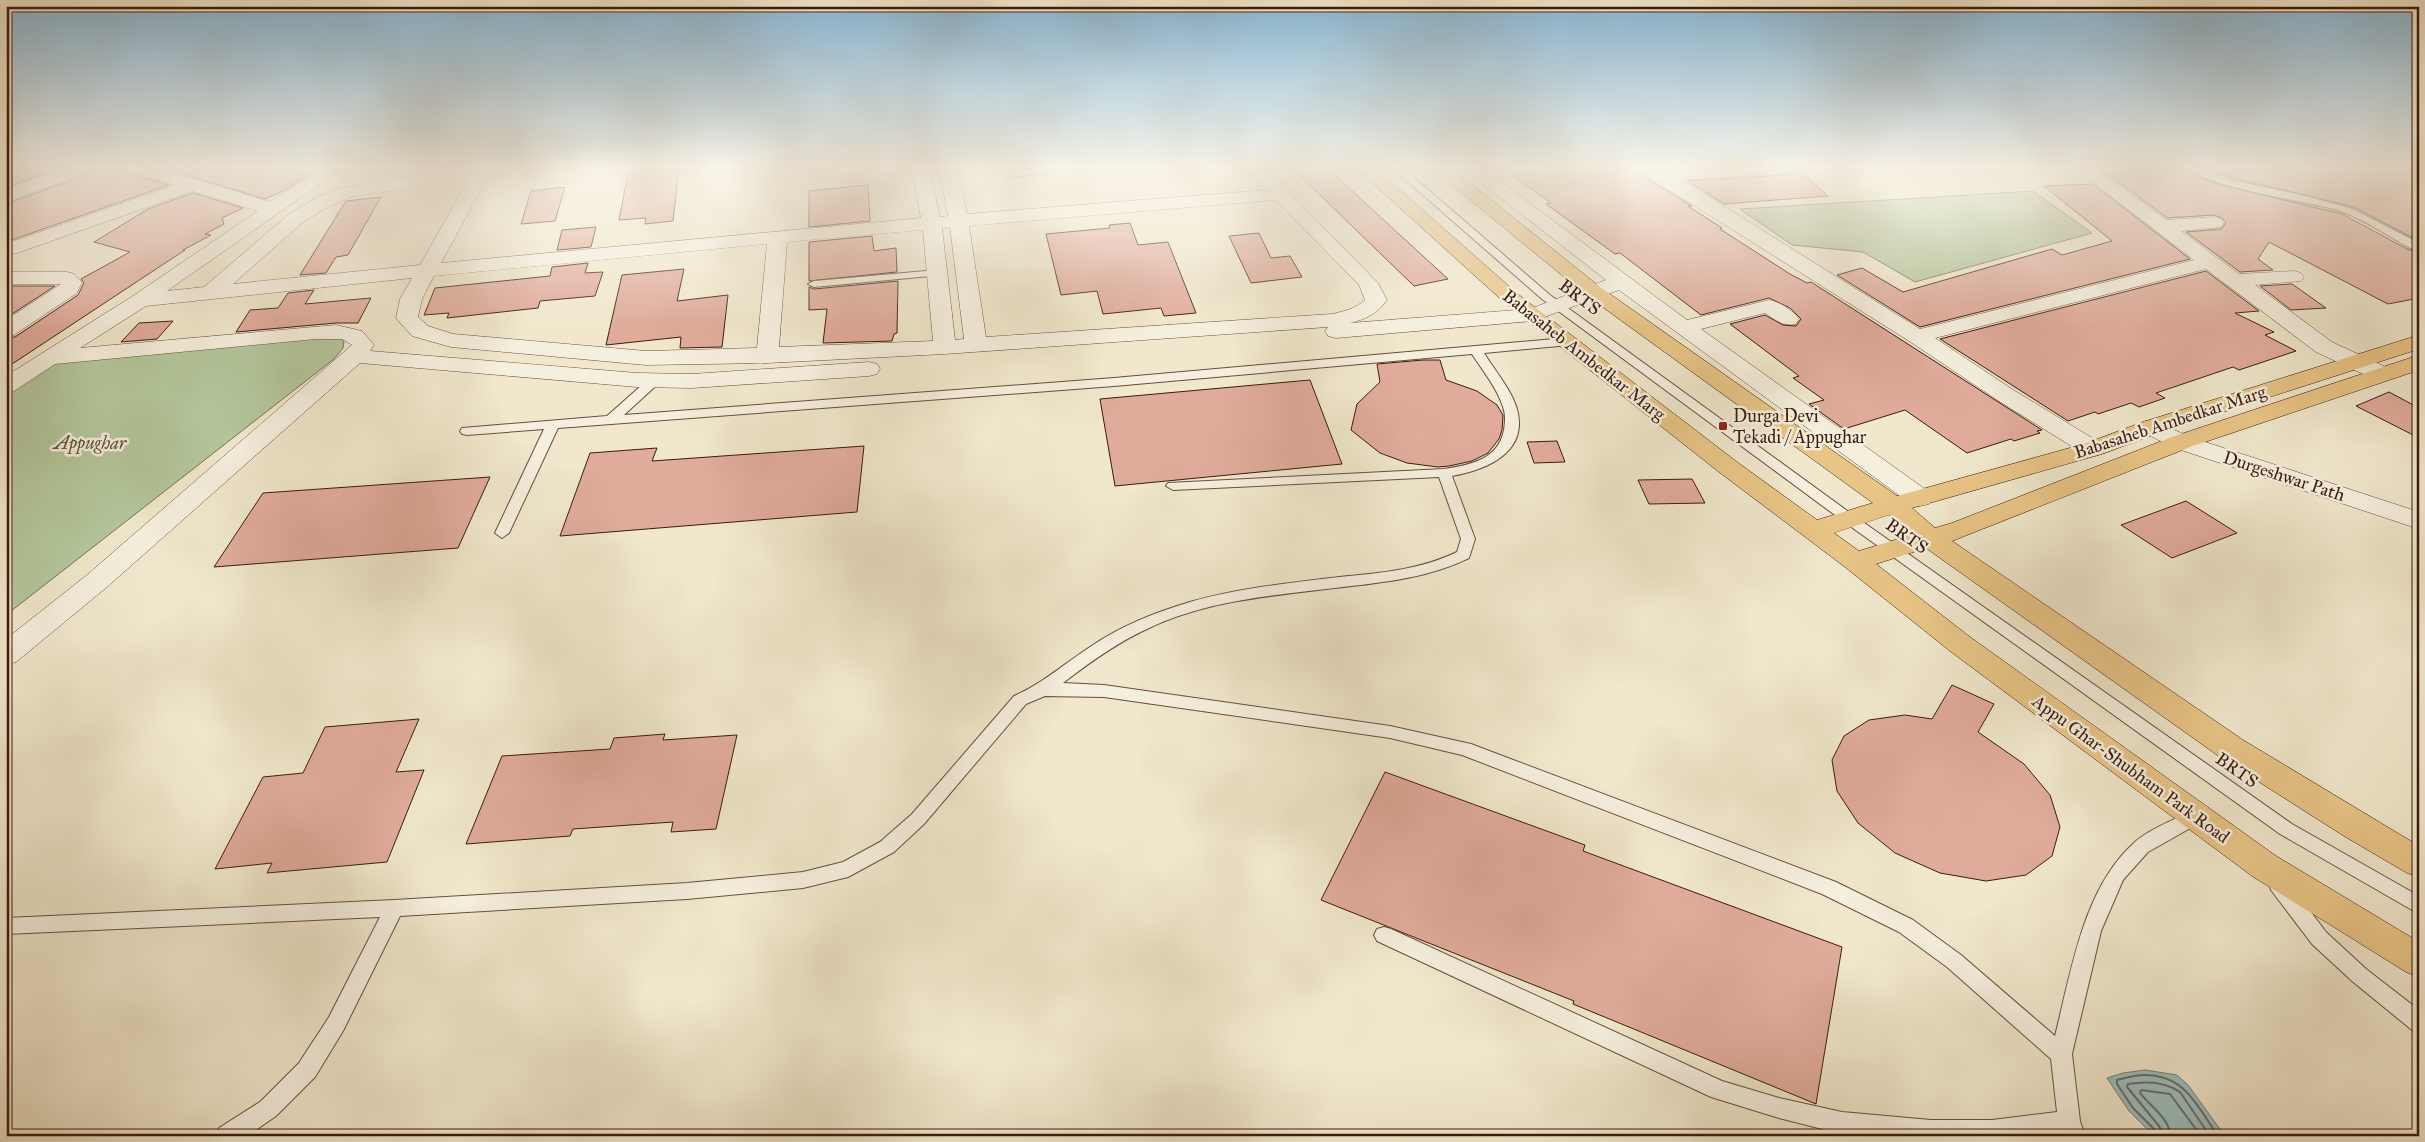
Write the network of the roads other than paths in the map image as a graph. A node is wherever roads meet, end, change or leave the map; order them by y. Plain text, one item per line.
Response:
1 (85, 220) edge
2 (256, 220) edge
3 (293, 220) edge
4 (457, 220) edge
5 (967, 220) edge
6 (1306, 220) edge
7 (1424, 220) edge
8 (1458, 220) edge
9 (1505, 220) edge
10 (1540, 220) edge
11 (1733, 220) edge
12 (2154, 220) edge
13 (2366, 220) edge
14 (959, 221) junction
15 (932, 223) junction
16 (2214, 223) dead end
17 (2162, 226) junction
18 (777, 238) junction
19 (2419, 246) edge
20 (10, 249) dead end
21 (2209, 262) junction
22 (428, 270) junction
23 (937, 273) junction
24 (2294, 277) dead end
25 (6, 278) edge
26 (2234, 280) junction
27 (1621, 282) junction
28 (814, 284) dead end
29 (1593, 291) junction
30 (210, 293) junction
31 (140, 300) junction
32 (1556, 305) junction
33 (1533, 315) junction
34 (1788, 319) dead end
35 (1684, 327) junction
36 (6, 330) edge
37 (1917, 336) junction
38 (1566, 342) junction
39 (2419, 342) edge
40 (976, 345) junction
41 (945, 348) junction
42 (1476, 350) junction
43 (355, 356) junction
44 (768, 356) junction
45 (50, 358) junction
46 (2354, 362) junction
47 (2419, 362) edge
48 (2382, 374) junction
49 (655, 380) junction
50 (6, 386) edge
51 (610, 420) junction
52 (553, 425) junction
53 (2152, 427) junction
54 (467, 431) dead end
55 (2181, 442) junction
56 (2093, 449) junction
57 (1444, 473) junction
58 (1173, 486) dead end
59 (1920, 498) junction
60 (1893, 505) junction
61 (1848, 518) junction
62 (2419, 521) edge
63 (1961, 529) junction
64 (1815, 530) junction
65 (502, 533) dead end
66 (1931, 539) junction
67 (1893, 550) junction
68 (1855, 561) junction
69 (6, 656) edge
70 (1043, 690) junction
71 (2197, 816) junction
72 (2419, 863) edge
73 (2264, 866) junction
74 (2419, 906) edge
75 (394, 908) junction
76 (6, 926) edge
77 (1384, 936) dead end
78 (2419, 961) edge
79 (2419, 1023) edge
80 (2061, 1054) junction
81 (2071, 1128) edge
82 (227, 1136) edge

1 - 20 street
2 - 31 street
3 - 30 street
4 - 22 street
5 - 14 street
6 - 40 street
7 - 33 main road, Babasaheb Ambedkar Marg
8 - 32 lane, BRTS
9 - 29 main road
10 - 27 street
11 - 37 street
12 - 17 street
13 - 19 lane
14 - 15 street
14 - 40 street
15 - 18 street
15 - 23 street
16 - 17 street
17 - 21 street
18 - 22 street
18 - 44 street
21 - 26 street
21 - 37 street
22 - 30 street
22 - 44 street
23 - 28 lane
23 - 41 street
24 - 26 street
25 - 36 street
26 - 46 street
27 - 29 street
27 - 35 street
29 - 32 street
29 - 60 main road
30 - 31 street
31 - 45 street
32 - 33 street
32 - 61 lane, BRTS
33 - 38 main road, Babasaheb Ambedkar Marg
33 - 49 street
34 - 35 street
35 - 59 street
37 - 56 street
38 - 42 lane
38 - 64 main road, Babasaheb Ambedkar Marg
39 - 46 main road, Babasaheb Ambedkar Marg
40 - 41 street
41 - 44 street
42 - 51 lane
42 - 57 lane
43 - 45 street
43 - 49 street
43 - 69 street
45 - 50 street
46 - 48 street
46 - 53 main road, Babasaheb Ambedkar Marg
47 - 48 main road, Babasaheb Ambedkar Marg
48 - 55 main road, Babasaheb Ambedkar Marg
49 - 51 lane
51 - 52 lane
52 - 54 lane
52 - 65 lane
53 - 55 street, Durgeshwar Path
53 - 56 main road, Babasaheb Ambedkar Marg
55 - 62 street, Durgeshwar Path
55 - 63 main road, Babasaheb Ambedkar Marg
56 - 59 main road, Babasaheb Ambedkar Marg
57 - 58 lane
57 - 70 lane
59 - 60 main road, Babasaheb Ambedkar Marg
59 - 63 main road
60 - 61 main road, Babasaheb Ambedkar Marg
60 - 66 main road
61 - 64 main road, Babasaheb Ambedkar Marg
61 - 67 lane, BRTS
63 - 66 main road, Babasaheb Ambedkar Marg
64 - 68 main road, Babasaheb Ambedkar Marg
66 - 67 main road, Babasaheb Ambedkar Marg
66 - 72 main road
67 - 68 main road, Babasaheb Ambedkar Marg
67 - 74 lane, BRTS
68 - 71 main road, Appu Ghar-Shubham Park Road
70 - 75 lane
70 - 80 lane
71 - 73 main road, Appu Ghar-Shubham Park Road
71 - 80 lane
73 - 78 main road, Appu Ghar-Shubham Park Road
73 - 79 lane
75 - 76 lane
75 - 82 lane
77 - 81 lane
80 - 81 lane

